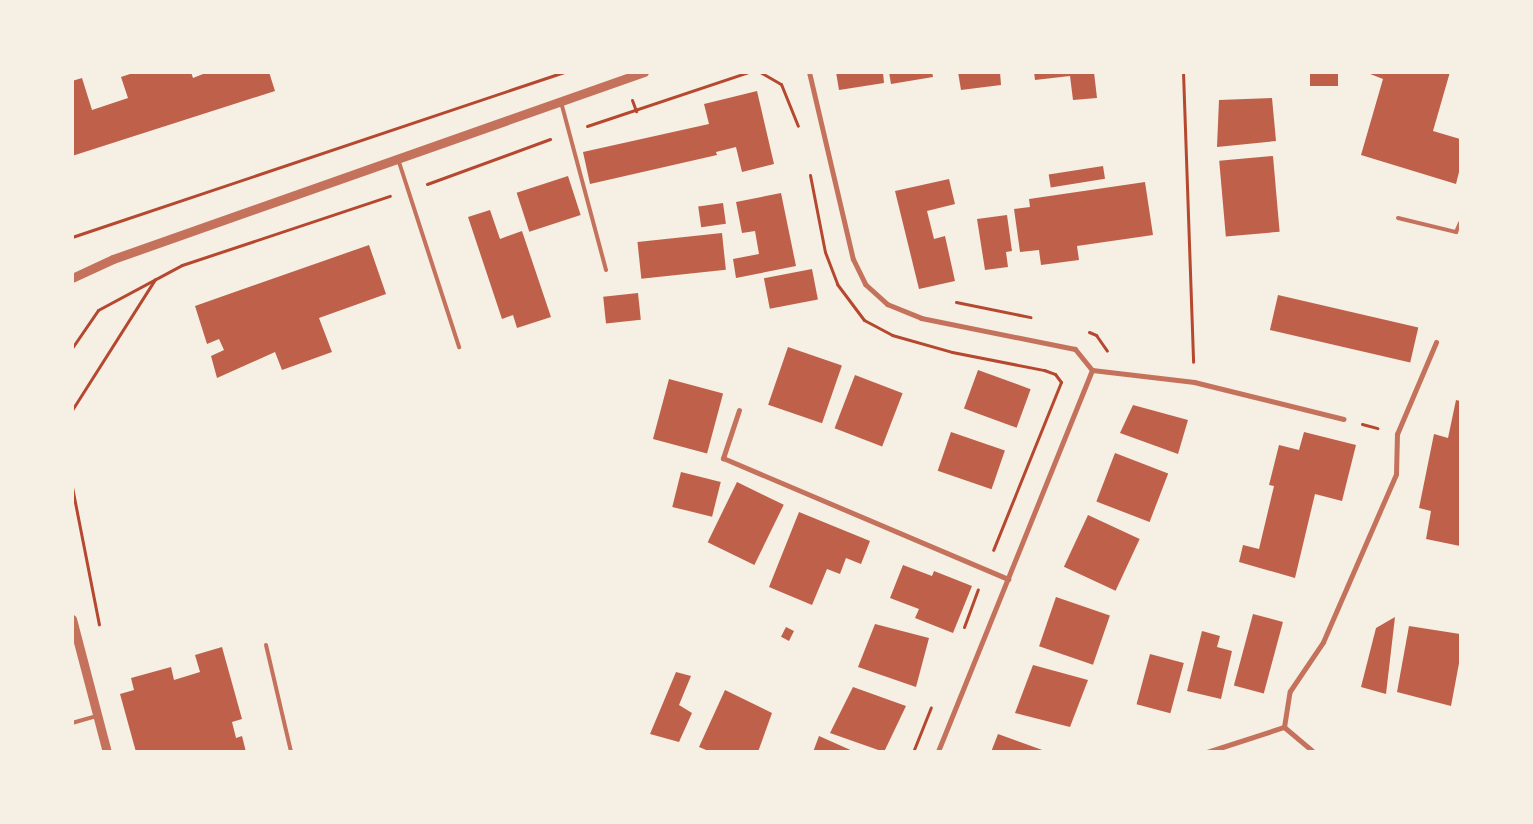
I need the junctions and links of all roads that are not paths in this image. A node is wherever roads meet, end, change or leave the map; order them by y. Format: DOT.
graph roads {
  1 [pos="644,72"];
  2 [pos="810,72"];
  3 [pos="561,102"];
  4 [pos="398,159"];
  5 [pos="1398,218"];
  6 [pos="1460,223"];
  7 [pos="606,270"];
  8 [pos="72,278"];
  9 [pos="1436,342"];
  10 [pos="459,347"];
  11 [pos="1092,370"];
  12 [pos="739,410"];
  13 [pos="1343,418"];
  14 [pos="1008,579"];
  15 [pos="72,619"];
  16 [pos="266,645"];
  17 [pos="97,716"];
  18 [pos="72,723"];
  19 [pos="1284,727"];
  20 [pos="107,752"];
  21 [pos="290,752"];
  22 [pos="938,752"];
  23 [pos="1208,752"];
  24 [pos="1314,752"];
  1 -- 3 [label="street"];
  2 -- 11 [label="street"];
  3 -- 4 [label="street"];
  3 -- 7 [label="lane"];
  4 -- 8 [label="street"];
  4 -- 10 [label="lane"];
  5 -- 6 [label="lane"];
  9 -- 19 [label="street"];
  11 -- 13 [label="street"];
  11 -- 14 [label="street"];
  12 -- 14 [label="street"];
  14 -- 22 [label="street"];
  15 -- 17 [label="street"];
  16 -- 21 [label="lane"];
  17 -- 18 [label="lane"];
  17 -- 20 [label="street"];
  19 -- 23 [label="street"];
  19 -- 24 [label="street"];
}
